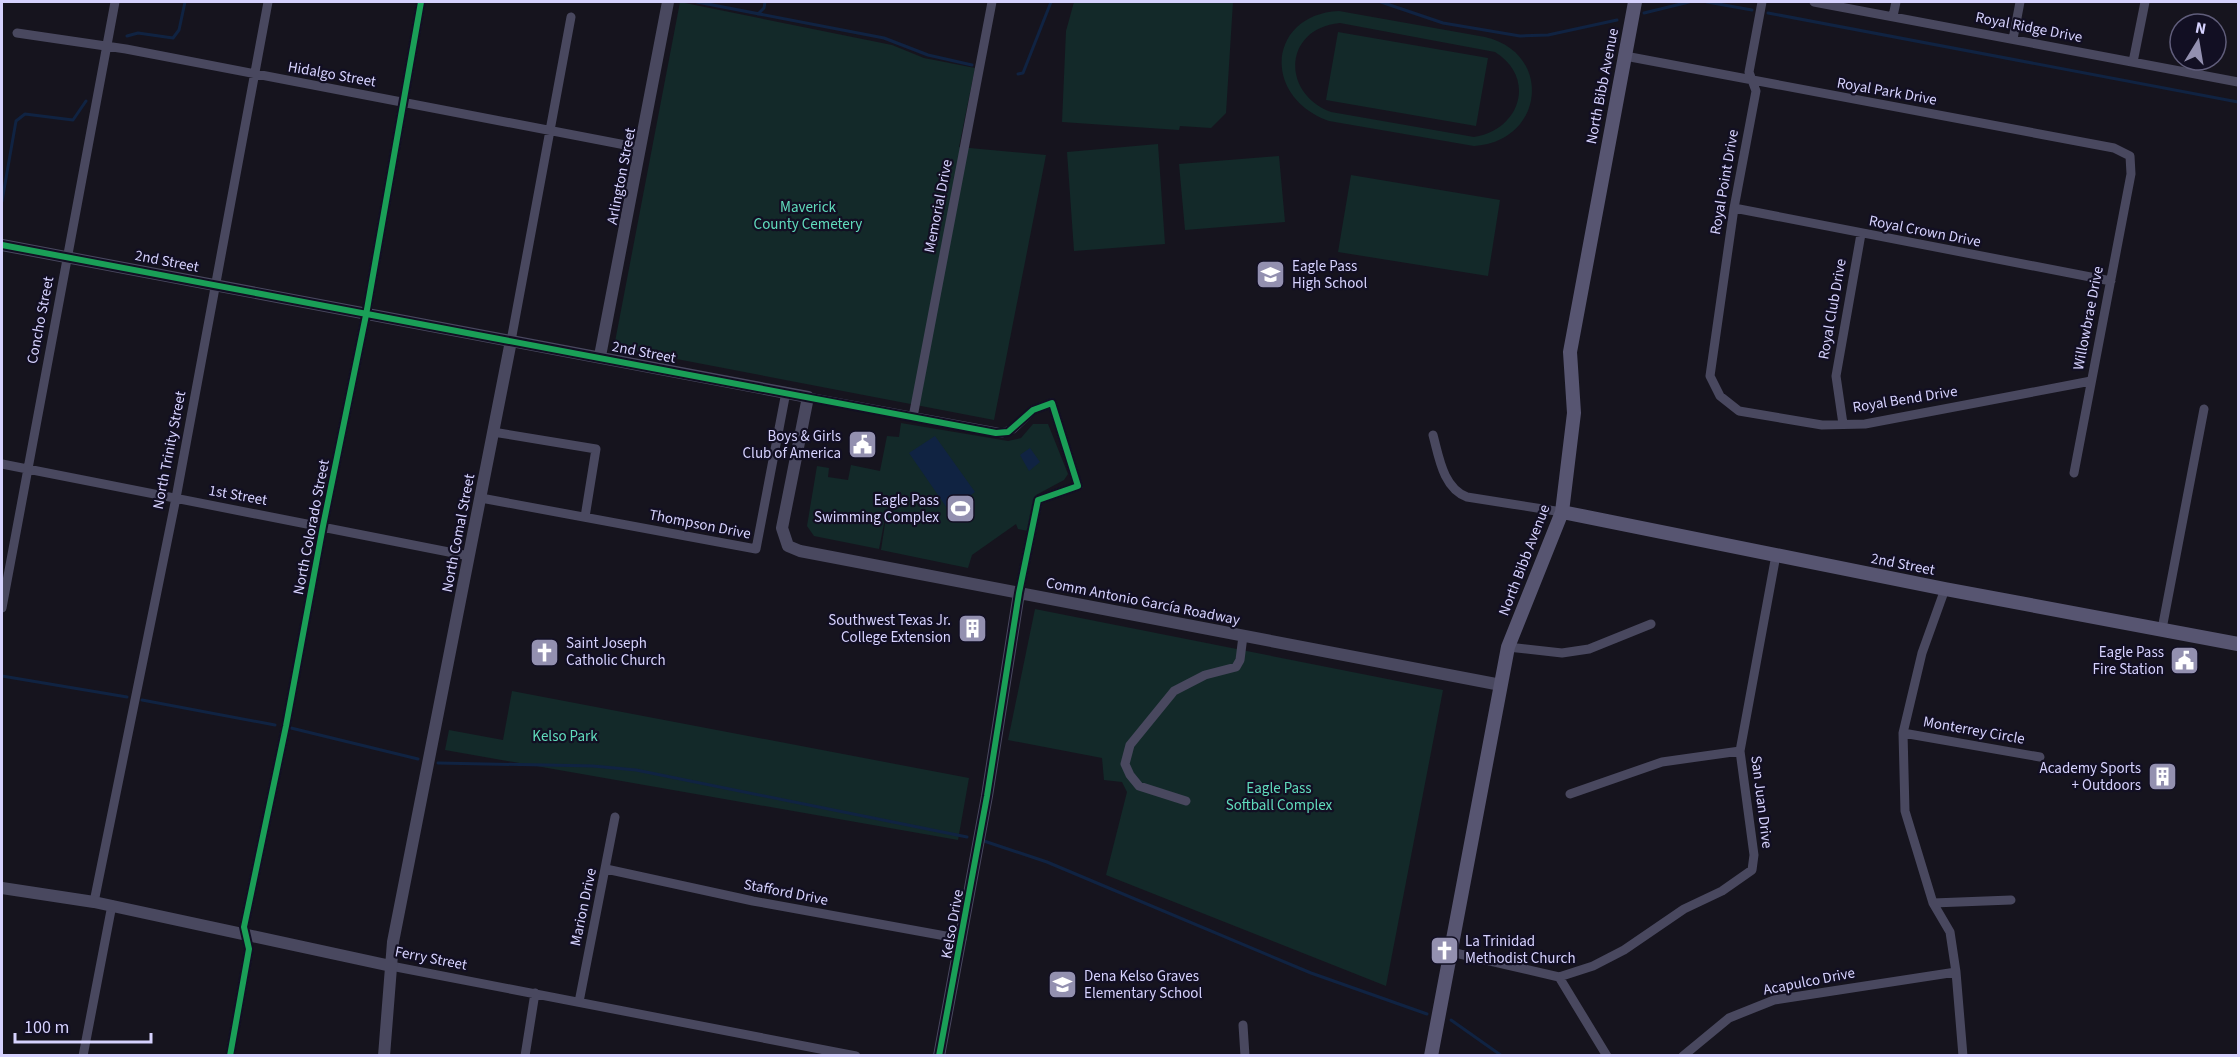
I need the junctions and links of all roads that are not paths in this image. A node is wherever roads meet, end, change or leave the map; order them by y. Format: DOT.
graph roads {
  1 [pos="115,2"];
  2 [pos="268,2"];
  3 [pos="421,2"];
  4 [pos="668,2"];
  5 [pos="992,2"];
  6 [pos="1635,2"];
  7 [pos="1762,2"];
  8 [pos="1814,2"];
  9 [pos="1896,2"];
  10 [pos="2020,2"];
  11 [pos="2145,2"];
  12 [pos="1893,16"];
  13 [pos="571,17"];
  14 [pos="17,33"];
  15 [pos="2013,39"];
  16 [pos="107,47"];
  17 [pos="1625,56"];
  18 [pos="2133,62"];
  19 [pos="254,75"];
  20 [pos="1753,81"];
  21 [pos="2238,82"];
  22 [pos="402,102"];
  23 [pos="550,130"];
  24 [pos="641,148"];
  25 [pos="2131,168"];
  26 [pos="1734,208"];
  27 [pos="1861,234"];
  28 [pos="2,245"];
  29 [pos="67,258"];
  30 [pos="2110,281"];
  31 [pos="215,286"];
  32 [pos="366,315"];
  33 [pos="511,341"];
  34 [pos="600,356"];
  35 [pos="1712,369"];
  36 [pos="2091,381"];
  37 [pos="786,392"];
  38 [pos="808,397"];
  39 [pos="2204,409"];
  40 [pos="913,417"];
  41 [pos="1843,424"];
  42 [pos="493,432"];
  43 [pos="1433,435"];
  44 [pos="2,464"];
  45 [pos="27,469"];
  46 [pos="2074,473"];
  47 [pos="176,498"];
  48 [pos="481,498"];
  49 [pos="1562,512"];
  50 [pos="585,517"];
  51 [pos="323,526"];
  52 [pos="1776,555"];
  53 [pos="469,556"];
  54 [pos="1945,589"];
  55 [pos="1019,593"];
  56 [pos="2,608"];
  57 [pos="1651,624"];
  58 [pos="2162,629"];
  59 [pos="1243,636"];
  60 [pos="2238,644"];
  61 [pos="1508,647"];
  62 [pos="1501,685"];
  63 [pos="1903,733"];
  64 [pos="1740,751"];
  65 [pos="2040,757"];
  66 [pos="1570,794"];
  67 [pos="1186,801"];
  68 [pos="615,817"];
  69 [pos="606,869"];
  70 [pos="2,888"];
  71 [pos="2012,900"];
  72 [pos="94,902"];
  73 [pos="1933,903"];
  74 [pos="112,905"];
  75 [pos="246,936"];
  76 [pos="962,939"];
  77 [pos="1451,952"];
  78 [pos="391,966"];
  79 [pos="1956,972"];
  80 [pos="1559,977"];
  81 [pos="535,993"];
  82 [pos="579,1002"];
  83 [pos="1243,1025"];
  84 [pos="802,1045"];
  85 [pos="83,1056"];
  86 [pos="230,1056"];
  87 [pos="384,1056"];
  88 [pos="525,1056"];
  89 [pos="800,1056"];
  90 [pos="856,1056"];
  91 [pos="939,1056"];
  92 [pos="1245,1056"];
  93 [pos="1431,1056"];
  94 [pos="1607,1056"];
  95 [pos="1683,1056"];
  96 [pos="1963,1056"];
  1 -- 16 [label="street, Concho Street"];
  2 -- 19 [label="street, North Trinity Street"];
  3 -- 22 [label="street, North Colorado Street"];
  4 -- 24 [label="street, Arlington Street"];
  5 -- 40 [label="street, Memorial Drive"];
  6 -- 17 [label="main road, North Bibb Avenue"];
  7 -- 20 [label="street, Royal Point Drive"];
  8 -- 12 [label="street, Royal Ridge Drive"];
  9 -- 12 [label="street"];
  10 -- 15 [label="street"];
  11 -- 18 [label="street"];
  12 -- 15 [label="street, Royal Ridge Drive"];
  13 -- 23 [label="street, North Comal Street"];
  14 -- 16 [label="street, Hidalgo Street"];
  15 -- 18 [label="street, Royal Ridge Drive"];
  16 -- 19 [label="street, Hidalgo Street"];
  16 -- 29 [label="street, Concho Street"];
  17 -- 20 [label="street, Royal Park Drive"];
  17 -- 49 [label="main road, North Bibb Avenue"];
  18 -- 21 [label="street, Royal Ridge Drive"];
  19 -- 22 [label="street, Hidalgo Street"];
  19 -- 31 [label="street, North Trinity Street"];
  20 -- 25 [label="street, Royal Park Drive"];
  20 -- 26 [label="street, Royal Point Drive"];
  22 -- 23 [label="street, Hidalgo Street"];
  22 -- 32 [label="street, North Colorado Street"];
  23 -- 24 [label="street, Hidalgo Street"];
  23 -- 33 [label="street, North Comal Street"];
  24 -- 34 [label="street, Arlington Street"];
  25 -- 30 [label="street, Willowbrae Drive"];
  26 -- 27 [label="street, Royal Crown Drive"];
  26 -- 35 [label="street, Royal Point Drive"];
  27 -- 30 [label="street, Royal Crown Drive"];
  27 -- 41 [label="street, Royal Club Drive"];
  28 -- 29 [label="street, 2nd Street"];
  29 -- 31 [label="street, 2nd Street"];
  29 -- 45 [label="street, Concho Street"];
  30 -- 36 [label="street, Willowbrae Drive"];
  31 -- 32 [label="street, 2nd Street"];
  31 -- 47 [label="street, North Trinity Street"];
  32 -- 33 [label="street, 2nd Street"];
  32 -- 51 [label="street, North Colorado Street"];
  33 -- 34 [label="street, 2nd Street"];
  33 -- 42 [label="street, North Comal Street"];
  34 -- 37 [label="street, 2nd Street"];
  35 -- 41 [label="street, Royal Bend Drive"];
  36 -- 41 [label="street, Royal Bend Drive"];
  36 -- 46 [label="street, Willowbrae Drive"];
  37 -- 38 [label="street, 2nd Street"];
  37 -- 50 [label="street, Thompson Drive"];
  38 -- 40 [label="street, 2nd Street"];
  38 -- 55 [label="street, Comm Antonio García Roadway"];
  39 -- 58 [label="street"];
  40 -- 55 [label="street, 2nd Street"];
  42 -- 48 [label="street, North Comal Street"];
  42 -- 50 [label="street"];
  43 -- 49 [label="street"];
  44 -- 45 [label="street, 1st Street"];
  45 -- 47 [label="street, 1st Street"];
  45 -- 56 [label="street, Concho Street"];
  47 -- 51 [label="street, 1st Street"];
  47 -- 72 [label="street, North Trinity Street"];
  48 -- 50 [label="street, Thompson Drive"];
  48 -- 53 [label="street, North Comal Street"];
  49 -- 52 [label="main road, 2nd Street"];
  49 -- 61 [label="main road, North Bibb Avenue"];
  51 -- 53 [label="street, 1st Street"];
  51 -- 75 [label="street, North Colorado Street"];
  52 -- 54 [label="main road, 2nd Street"];
  52 -- 64 [label="street, San Juan Drive"];
  53 -- 78 [label="street, North Comal Street"];
  54 -- 58 [label="main road, 2nd Street"];
  54 -- 63 [label="street"];
  55 -- 59 [label="street, Comm Antonio García Roadway"];
  55 -- 76 [label="street, Kelso Drive"];
  57 -- 61 [label="street"];
  58 -- 60 [label="main road, 2nd Street"];
  59 -- 62 [label="street, Comm Antonio García Roadway"];
  59 -- 67 [label="street"];
  61 -- 62 [label="main road, North Bibb Avenue"];
  62 -- 77 [label="main road, North Bibb Avenue"];
  63 -- 65 [label="street, Monterrey Circle"];
  63 -- 73 [label="street"];
  64 -- 66 [label="street"];
  64 -- 80 [label="street, San Juan Drive"];
  68 -- 69 [label="street, Marion Drive"];
  69 -- 76 [label="street, Stafford Drive"];
  69 -- 82 [label="street, Marion Drive"];
  70 -- 72 [label="street, Ferry Street"];
  71 -- 73 [label="street"];
  72 -- 74 [label="street, Ferry Street"];
  73 -- 79 [label="street"];
  74 -- 75 [label="street, Ferry Street"];
  74 -- 85 [label="street"];
  75 -- 78 [label="street, Ferry Street"];
  75 -- 86 [label="street, North Colorado Street"];
  76 -- 91 [label="street, Kelso Drive"];
  77 -- 80 [label="street"];
  77 -- 93 [label="main road, North Bibb Avenue"];
  78 -- 81 [label="street, Ferry Street"];
  78 -- 87 [label="street, North Comal Street"];
  79 -- 95 [label="street, Acapulco Drive"];
  79 -- 96 [label="street"];
  80 -- 94 [label="street"];
  81 -- 82 [label="street, Ferry Street"];
  81 -- 88 [label="street"];
  82 -- 84 [label="street, Ferry Street"];
  83 -- 92 [label="street"];
  84 -- 89 [label="street"];
  84 -- 90 [label="street, Ferry Street"];
}
